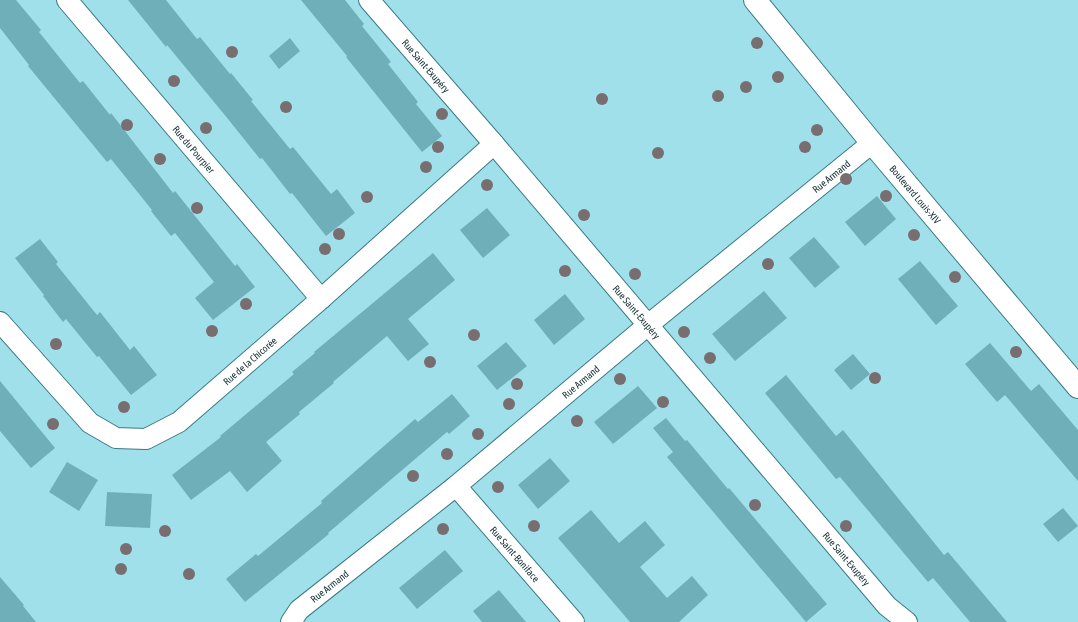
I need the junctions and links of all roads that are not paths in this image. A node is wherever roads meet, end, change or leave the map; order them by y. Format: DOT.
graph roads {
  1 [pos="67,0"];
  2 [pos="369,0"];
  3 [pos="755,0"];
  4 [pos="872,143"];
  5 [pos="494,144"];
  6 [pos="321,299"];
  7 [pos="0,322"];
  8 [pos="648,325"];
  9 [pos="1078,387"];
  10 [pos="456,486"];
  11 [pos="291,622"];
  12 [pos="574,622"];
  13 [pos="907,622"];
  1 -- 6 [label="street, Rue du Pourpier"];
  2 -- 5 [label="street, Rue Saint-Exupéry"];
  3 -- 4 [label="main road, Boulevard Louis-XIV"];
  4 -- 8 [label="street, Rue Armand"];
  4 -- 9 [label="main road, Boulevard Louis-XIV"];
  5 -- 6 [label="street, Rue de la Chicorée"];
  5 -- 8 [label="street, Rue Saint-Exupéry"];
  6 -- 7 [label="street, Rue de la Chicorée"];
  8 -- 10 [label="street, Rue Armand"];
  8 -- 13 [label="street, Rue Saint-Exupéry"];
  10 -- 11 [label="street, Rue Armand"];
  10 -- 12 [label="street, Rue Saint-Boniface"];
}
